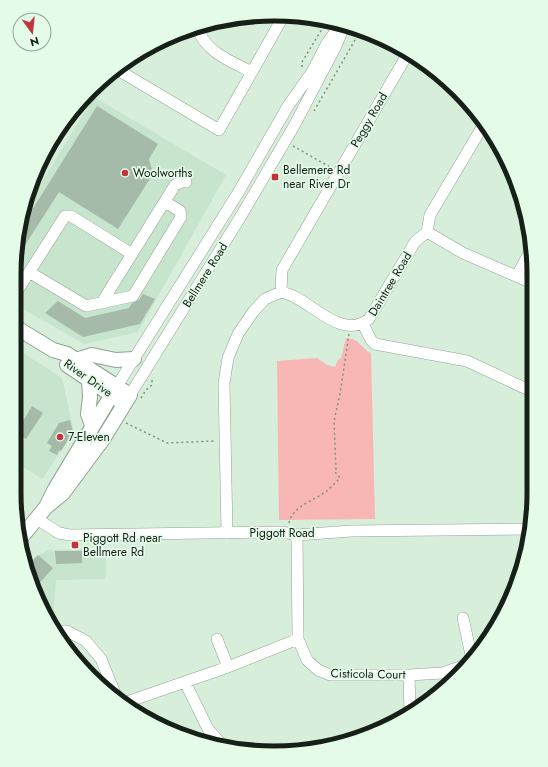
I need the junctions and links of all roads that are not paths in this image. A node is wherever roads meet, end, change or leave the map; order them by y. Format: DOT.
graph roads {
  1 [pos="281,21"];
  2 [pos="337,29"];
  3 [pos="342,31"];
  4 [pos="199,33"];
  5 [pos="405,58"];
  6 [pos="121,72"];
  7 [pos="252,72"];
  8 [pos="481,129"];
  9 [pos="186,182"];
  10 [pos="165,202"];
  11 [pos="427,232"];
  12 [pos="132,254"];
  13 [pos="526,258"];
  14 [pos="29,272"];
  15 [pos="517,276"];
  16 [pos="527,281"];
  17 [pos="21,285"];
  18 [pos="281,292"];
  19 [pos="104,303"];
  20 [pos="363,324"];
  21 [pos="21,330"];
  22 [pos="53,350"];
  23 [pos="134,359"];
  24 [pos="76,360"];
  25 [pos="89,380"];
  26 [pos="527,389"];
  27 [pos="114,391"];
  28 [pos="128,399"];
  29 [pos="92,425"];
  30 [pos="46,507"];
  31 [pos="37,519"];
  32 [pos="525,528"];
  33 [pos="24,534"];
  34 [pos="227,534"];
  35 [pos="293,534"];
  36 [pos="463,618"];
  37 [pos="62,631"];
  38 [pos="217,639"];
  39 [pos="298,639"];
  40 [pos="470,652"];
  41 [pos="228,667"];
  42 [pos="456,668"];
  43 [pos="409,675"];
  44 [pos="185,682"];
  45 [pos="113,688"];
  46 [pos="130,701"];
  47 [pos="410,706"];
  48 [pos="217,739"];
  1 -- 7 [label="street"];
  2 -- 23 [label="street, Bellmere Road"];
  3 -- 28 [label="street, Bellmere Road"];
  4 -- 7 [label="street"];
  5 -- 18 [label="street, Peggy Road"];
  6 -- 7 [label="street"];
  8 -- 11 [label="street"];
  9 -- 10 [label="street"];
  10 -- 12 [label="street"];
  10 -- 19 [label="street"];
  11 -- 15 [label="street"];
  11 -- 20 [label="street, Daintree Road"];
  12 -- 14 [label="street"];
  12 -- 19 [label="street"];
  13 -- 15 [label="street"];
  14 -- 17 [label="street"];
  14 -- 19 [label="street"];
  15 -- 16 [label="street"];
  18 -- 20 [label="street, Daintree Road"];
  18 -- 34 [label="street"];
  20 -- 26 [label="street"];
  21 -- 22 [label="main road, River Drive"];
  22 -- 24 [label="main road, River Drive"];
  22 -- 25 [label="main road, River Drive"];
  23 -- 24 [label="main road"];
  23 -- 27 [label="street, Bellmere Road"];
  24 -- 27 [label="main road, River Drive"];
  25 -- 27 [label="main road, River Drive"];
  25 -- 29 [label="main road"];
  27 -- 28 [label="main road, River Drive"];
  27 -- 29 [label="main road, Bellmere Road"];
  28 -- 30 [label="main road, Bellmere Road"];
  29 -- 30 [label="main road, Bellmere Road"];
  30 -- 31 [label="main road, Bellmere Road"];
  31 -- 33 [label="main road, Bellmere Road"];
  31 -- 34 [label="street, Piggott Road"];
  32 -- 35 [label="street, Piggott Road"];
  34 -- 35 [label="street, Piggott Road"];
  35 -- 39 [label="street, Cisticola Court"];
  36 -- 40 [label="street"];
  37 -- 45 [label="street"];
  38 -- 41 [label="street"];
  39 -- 41 [label="street"];
  39 -- 43 [label="street, Cisticola Court"];
  41 -- 44 [label="street"];
  42 -- 43 [label="street, Cisticola Court"];
  43 -- 47 [label="street"];
  44 -- 46 [label="street"];
  44 -- 48 [label="street"];
}
